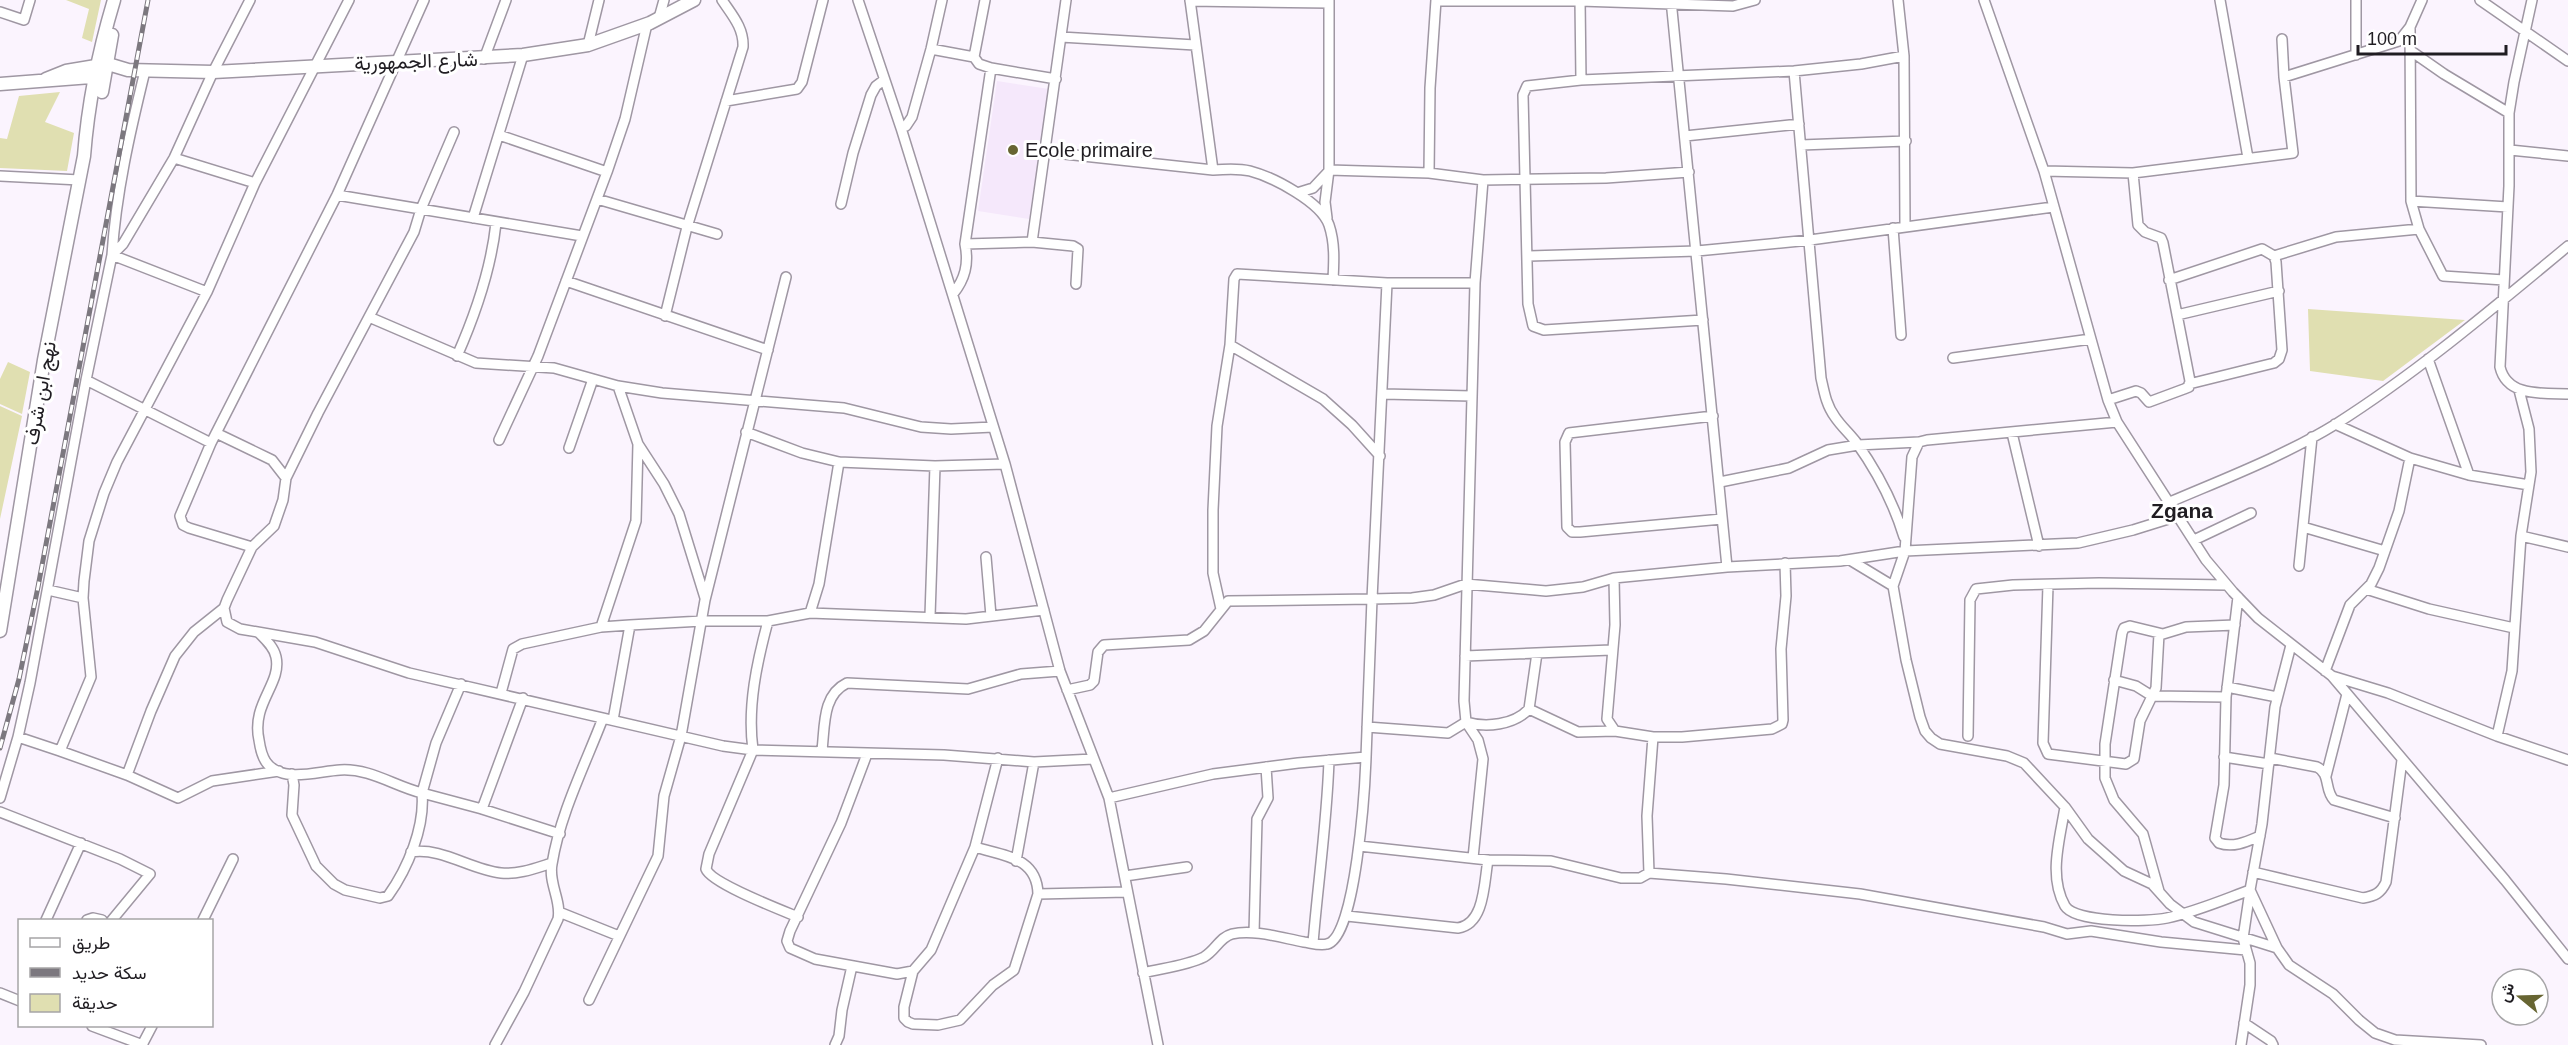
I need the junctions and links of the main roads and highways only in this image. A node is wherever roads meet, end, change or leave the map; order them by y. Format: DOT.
graph roads {
  1 [pos="116,0"];
  2 [pos="694,0"];
  3 [pos="102,71"];
  4 [pos="0,84"];
  5 [pos="0,631"];
  1 -- 3 [label="main road, نهج ابن شرف"];
  2 -- 3 [label="main road, شارع الجمهورية"];
  3 -- 4 [label="main road, شارع الجمهورية"];
  3 -- 5 [label="main road, نهج ابن شرف"];
}
